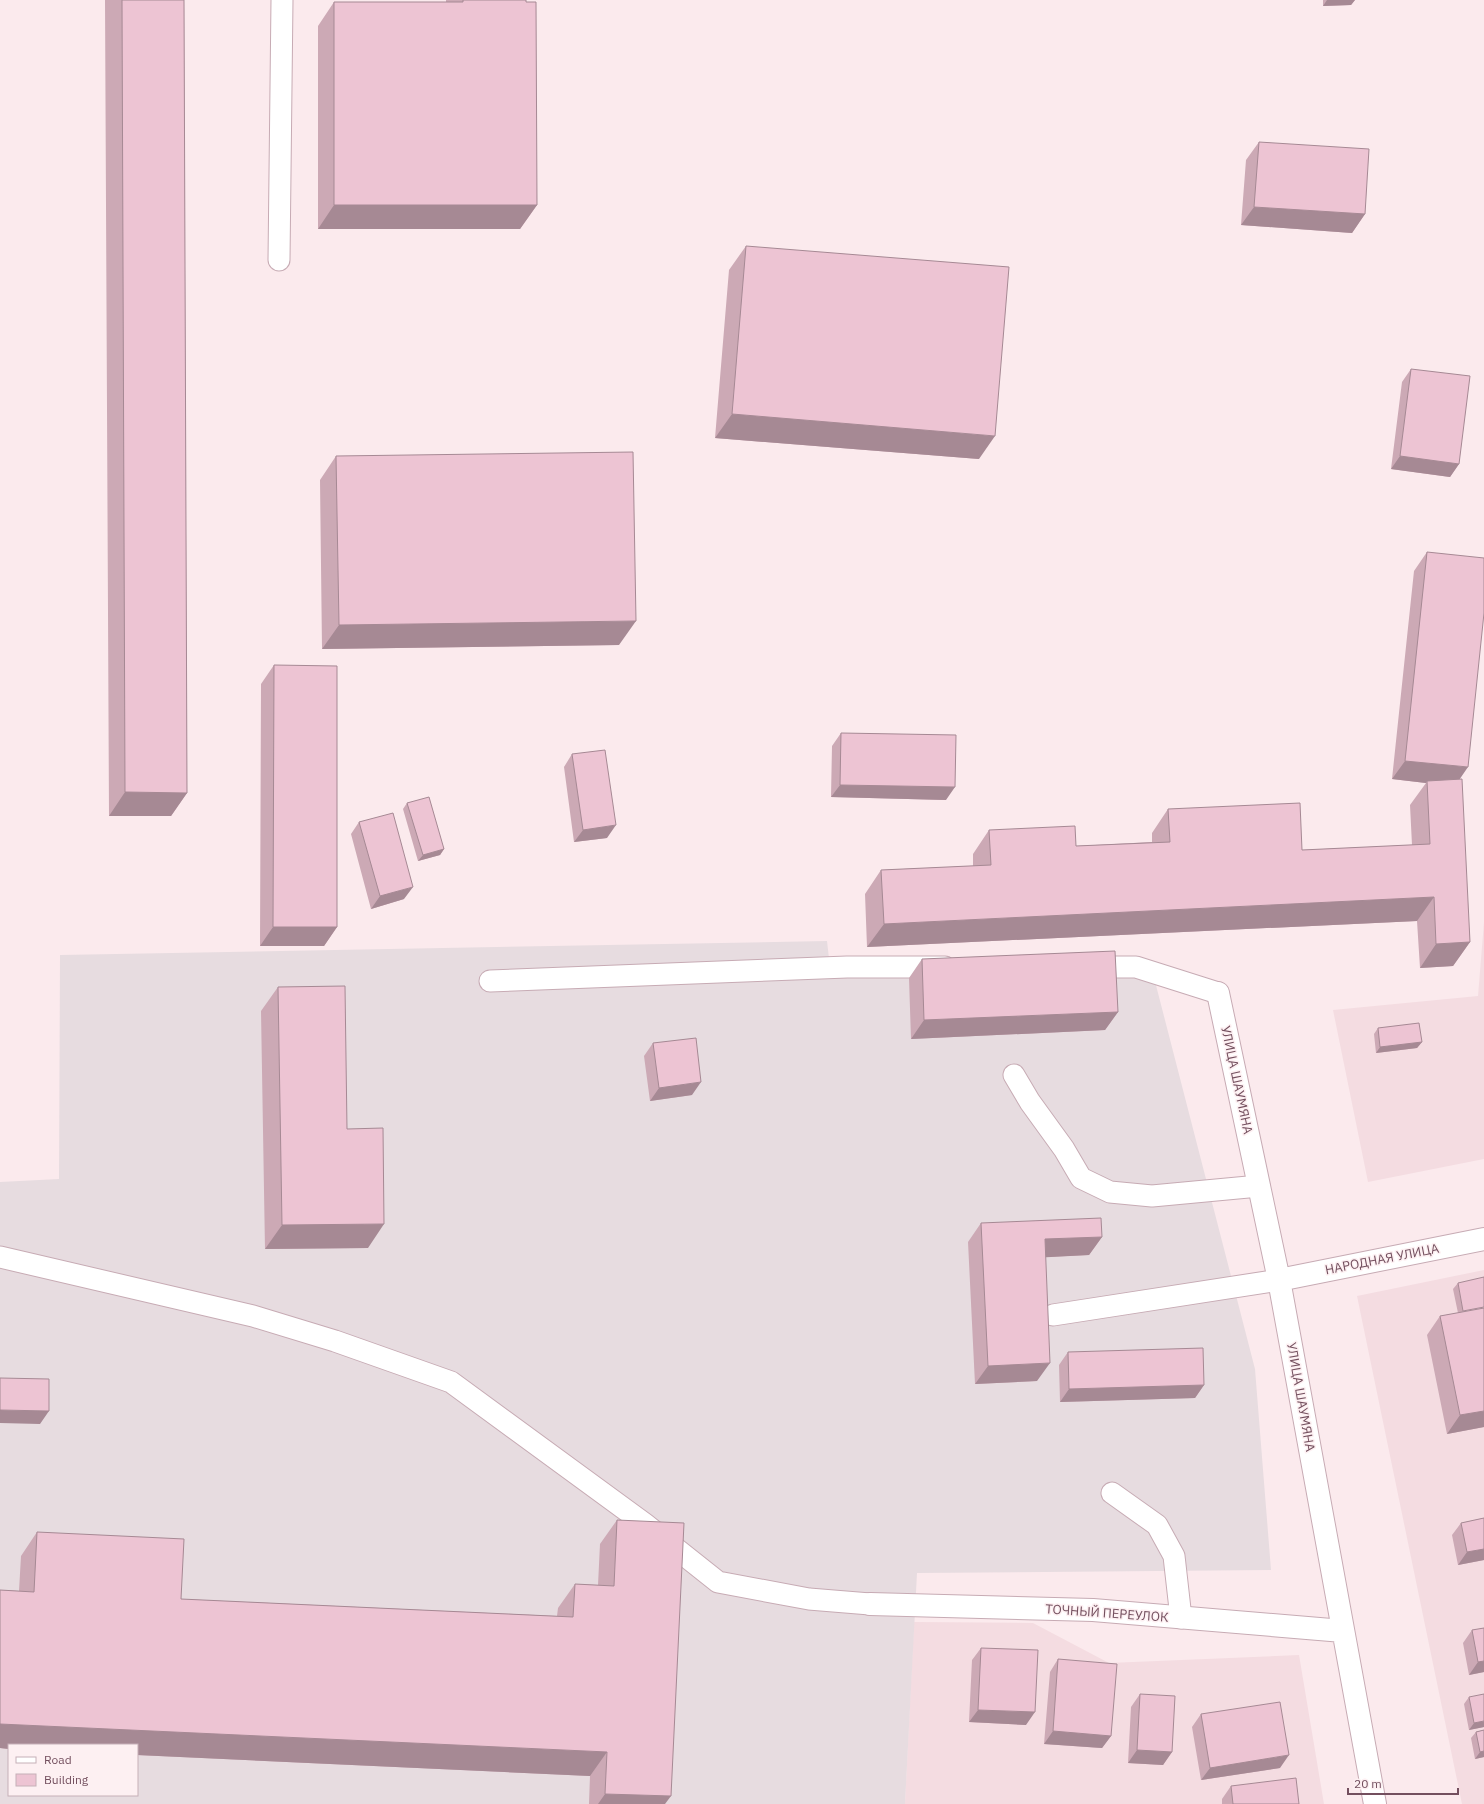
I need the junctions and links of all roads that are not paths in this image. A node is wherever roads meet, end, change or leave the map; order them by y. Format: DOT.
graph roads {
  1 [pos="282,0"];
  2 [pos="279,260"];
  3 [pos="964,967"];
  4 [pos="1066,967"];
  5 [pos="490,981"];
  6 [pos="1218,993"];
  7 [pos="1014,1075"];
  8 [pos="1259,1186"];
  9 [pos="1484,1239"];
  10 [pos="0,1256"];
  11 [pos="1280,1280"];
  12 [pos="1053,1315"];
  13 [pos="1112,1493"];
  14 [pos="870,1604"];
  15 [pos="1181,1618"];
  16 [pos="1343,1631"];
  17 [pos="1375,1804"];
  1 -- 2 [label="lane"];
  3 -- 5 [label="lane"];
  4 -- 6 [label="lane"];
  6 -- 8 [label="street, УЛИЦА ШАУМЯНА"];
  7 -- 8 [label="lane"];
  8 -- 11 [label="street, УЛИЦА ШАУМЯНА"];
  9 -- 11 [label="street, НАРОДНАЯ УЛИЦА"];
  10 -- 14 [label="lane"];
  11 -- 12 [label="lane"];
  11 -- 16 [label="street, УЛИЦА ШАУМЯНА"];
  13 -- 15 [label="lane"];
  14 -- 15 [label="street, ТОЧНЫЙ ПЕРЕУЛОК"];
  15 -- 16 [label="street, ТОЧНЫЙ ПЕРЕУЛОК"];
  16 -- 17 [label="street, УЛИЦА ШАУМЯНА"];
}
